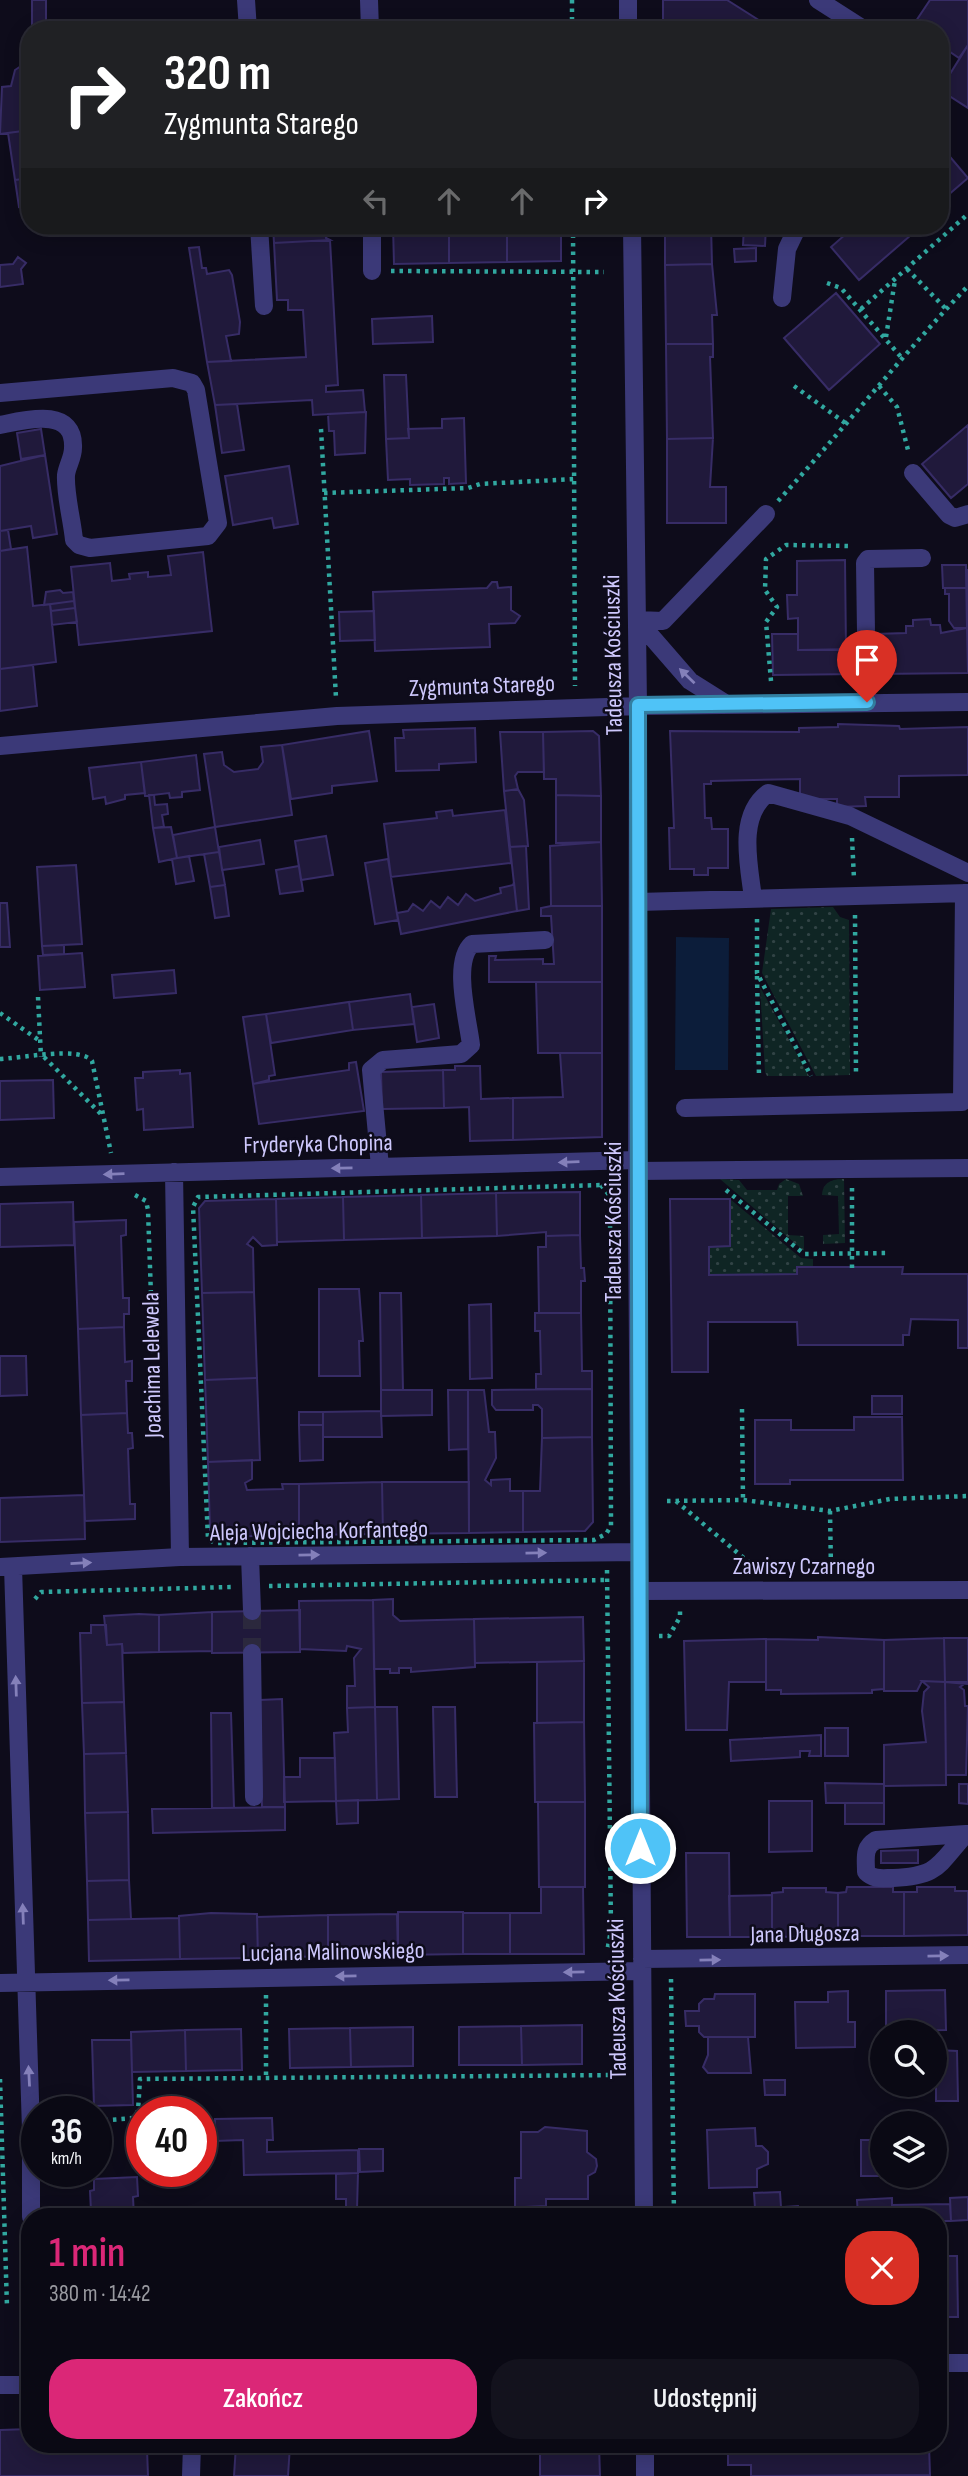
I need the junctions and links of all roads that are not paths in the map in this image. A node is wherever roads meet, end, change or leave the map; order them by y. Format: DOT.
graph roads {
  1 [pos="246,0"];
  2 [pos="369,0"];
  3 [pos="628,0"];
  4 [pos="830,3"];
  5 [pos="247,21"];
  6 [pos="370,21"];
  7 [pos="628,21"];
  8 [pos="853,21"];
  9 [pos="260,235"];
  10 [pos="372,235"];
  11 [pos="632,235"];
  12 [pos="794,235"];
  13 [pos="372,271"];
  14 [pos="782,298"];
  15 [pos="264,306"];
  16 [pos="0,393"];
  17 [pos="0,425"];
  18 [pos="913,473"];
  19 [pos="766,514"];
  20 [pos="968,514"];
  21 [pos="922,558"];
  22 [pos="637,620"];
  23 [pos="867,702"];
  24 [pos="968,702"];
  25 [pos="726,704"];
  26 [pos="638,705"];
  27 [pos="0,746"];
  28 [pos="968,873"];
  29 [pos="966,893"];
  30 [pos="755,897"];
  31 [pos="638,902"];
  32 [pos="545,940"];
  33 [pos="685,1108"];
  34 [pos="637,1166"];
  35 [pos="380,1167"];
  36 [pos="968,1168"];
  37 [pos="174,1172"];
  38 [pos="0,1177"];
  39 [pos="639,1552"];
  40 [pos="250,1556"];
  41 [pos="180,1557"];
  42 [pos="7,1567"];
  43 [pos="968,1590"];
  44 [pos="640,1591"];
  45 [pos="251,1611"];
  46 [pos="252,1653"];
  47 [pos="254,1797"];
  48 [pos="967,1834"];
  49 [pos="968,1955"];
  50 [pos="642,1965"];
  51 [pos="25,1982"];
  52 [pos="0,1983"];
  53 [pos="31,2208"];
  54 [pos="644,2208"];
  55 [pos="947,2363"];
  56 [pos="968,2363"];
  57 [pos="0,2385"];
  58 [pos="21,2385"];
  59 [pos="192,2453"];
  60 [pos="645,2453"];
  61 [pos="191,2476"];
  62 [pos="645,2476"];
  1 -- 5 [label="street"];
  2 -- 6 [label="street"];
  3 -- 7 [label="street"];
  4 -- 8 [label="street"];
  9 -- 15 [label="street"];
  10 -- 13 [label="street"];
  11 -- 22 [label="street, Tadeusza Kościuszki"];
  12 -- 14 [label="street"];
  16 -- 17 [label="street"];
  18 -- 20 [label="street"];
  19 -- 22 [label="street"];
  21 -- 23 [label="street"];
  25 -- 22 [label="street, one-way"];
  22 -- 26 [label="street, Tadeusza Kościuszki"];
  23 -- 24 [label="street, Zygmunta Starego"];
  23 -- 25 [label="street, Zygmunta Starego"];
  25 -- 26 [label="street, Zygmunta Starego"];
  26 -- 27 [label="street, Zygmunta Starego"];
  26 -- 31 [label="street, Tadeusza Kościuszki"];
  28 -- 30 [label="street"];
  29 -- 30 [label="street"];
  29 -- 33 [label="street"];
  30 -- 31 [label="street"];
  31 -- 34 [label="street, Tadeusza Kościuszki"];
  32 -- 35 [label="street"];
  34 -- 35 [label="street, Fryderyka Chopina, one-way"];
  34 -- 36 [label="street, Fryderyka Chopina"];
  34 -- 39 [label="street, Tadeusza Kościuszki"];
  35 -- 37 [label="street, Fryderyka Chopina, one-way"];
  37 -- 38 [label="street, Fryderyka Chopina, one-way"];
  37 -- 41 [label="street, Joachima Lelewela"];
  40 -- 39 [label="street, Aleja Wojciecha Korfantego, one-way"];
  39 -- 44 [label="street, Tadeusza Kościuszki"];
  40 -- 41 [label="street, Aleja Wojciecha Korfantego"];
  40 -- 45 [label="street"];
  42 -- 41 [label="street, Aleja Wojciecha Korfantego, one-way"];
  51 -- 42 [label="street, one-way"];
  43 -- 44 [label="street, Zawiszy Czarnego"];
  44 -- 50 [label="street, Tadeusza Kościuszki"];
  46 -- 47 [label="street"];
  48 -- 48 [label="street"];
  50 -- 49 [label="street, Jana Długosza, one-way"];
  50 -- 51 [label="street, Lucjana Malinowskiego, one-way"];
  50 -- 54 [label="street, Tadeusza Kościuszki"];
  51 -- 52 [label="street, Lucjana Malinowskiego"];
  53 -- 51 [label="street, one-way"];
  55 -- 56 [label="street"];
  57 -- 58 [label="street"];
  59 -- 61 [label="street"];
  60 -- 62 [label="street"];
}
